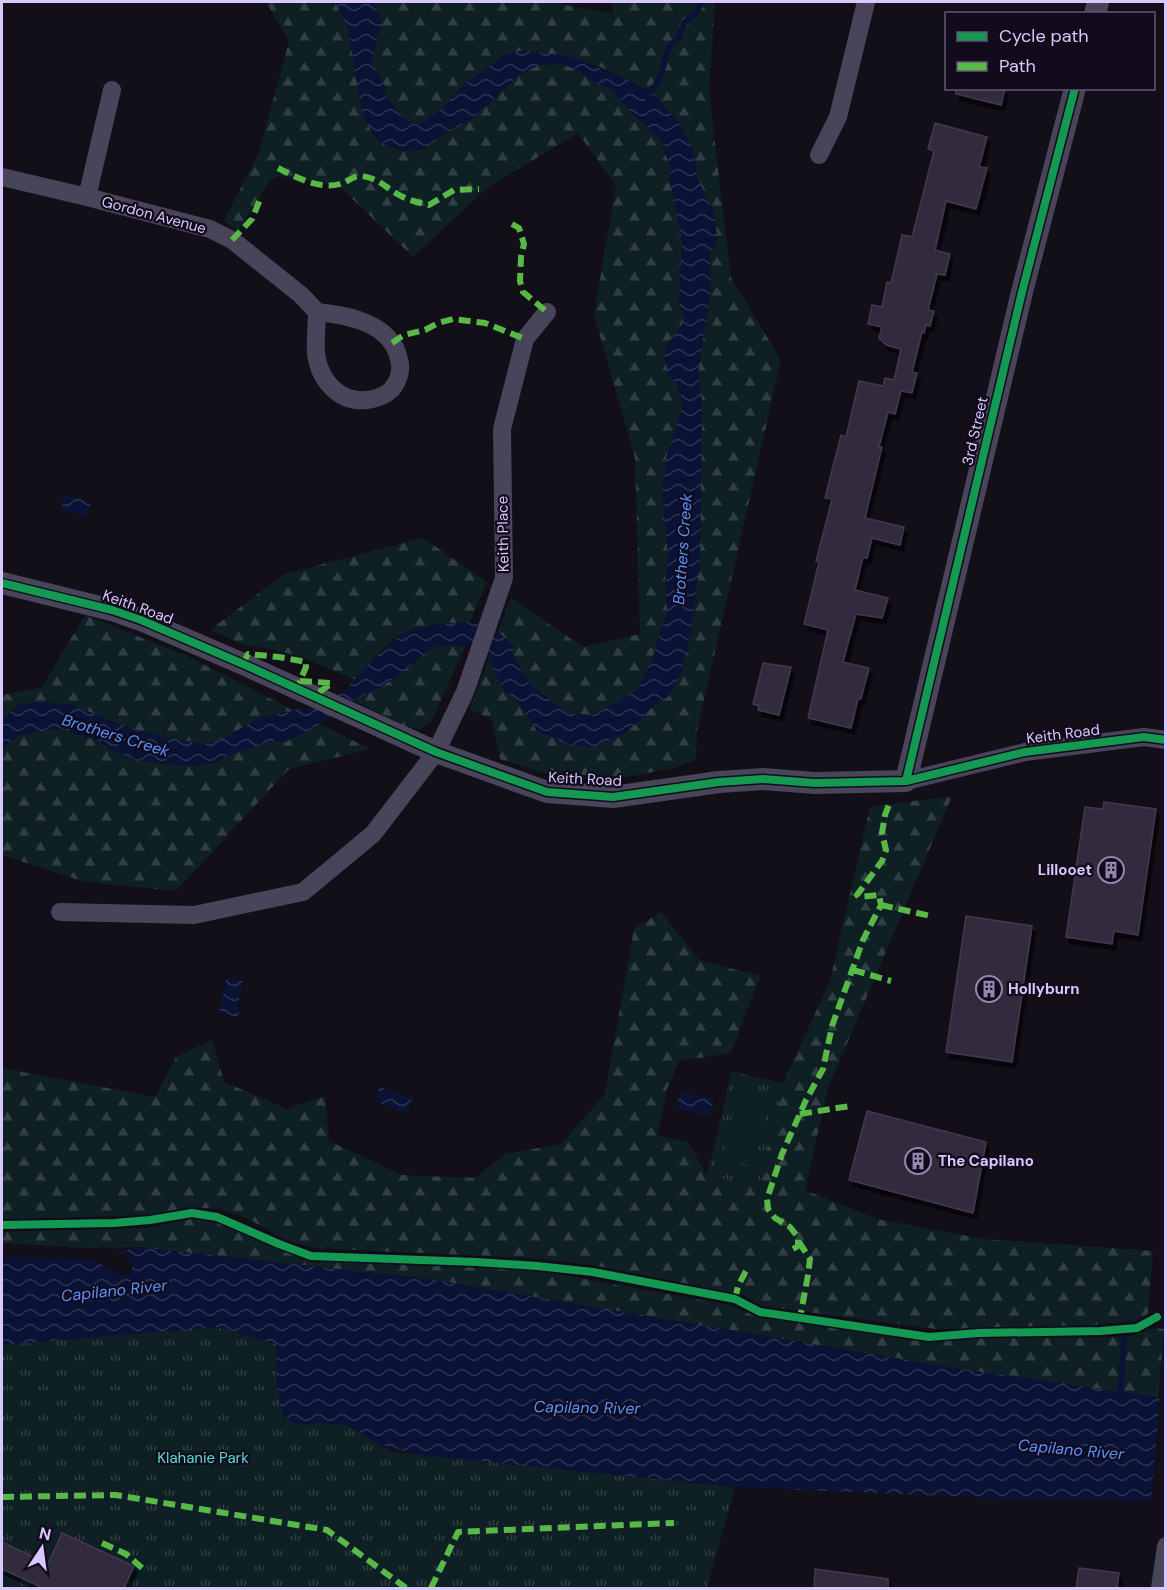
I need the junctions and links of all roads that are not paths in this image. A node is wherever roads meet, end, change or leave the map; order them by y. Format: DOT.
graph roads {
  1 [pos="866,2"];
  2 [pos="112,90"];
  3 [pos="1075,90"];
  4 [pos="819,155"];
  5 [pos="2,177"];
  6 [pos="87,197"];
  7 [pos="317,312"];
  8 [pos="547,312"];
  9 [pos="2,583"];
  10 [pos="1166,740"];
  11 [pos="435,752"];
  12 [pos="906,780"];
  13 [pos="60,912"];
  14 [pos="1166,1546"];
  15 [pos="1160,1588"];
  1 -- 4 [label="street"];
  2 -- 6 [label="street"];
  3 -- 12 [label="street, 3rd Street"];
  5 -- 6 [label="street, Gordon Avenue"];
  6 -- 7 [label="street, Gordon Avenue"];
  7 -- 7 [label="street"];
  8 -- 11 [label="street, Keith Place"];
  9 -- 11 [label="street, Keith Road"];
  10 -- 12 [label="street, Keith Road"];
  11 -- 12 [label="street, Keith Road"];
  11 -- 13 [label="street, Keith Place"];
  14 -- 15 [label="street"];
}
